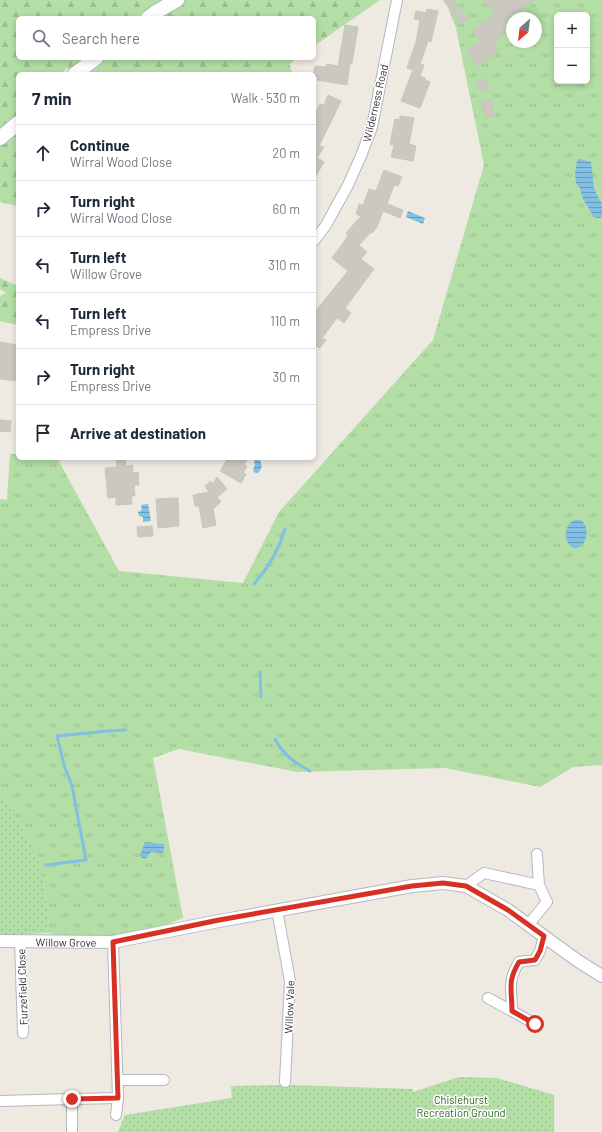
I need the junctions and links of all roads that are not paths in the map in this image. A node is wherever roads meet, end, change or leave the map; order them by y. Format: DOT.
graph roads {
  1 [pos="177,0"];
  2 [pos="397,0"];
  3 [pos="151,16"];
  4 [pos="93,60"];
  5 [pos="78,72"];
  6 [pos="16,125"];
  7 [pos="0,138"];
  8 [pos="316,238"];
  9 [pos="537,854"];
  10 [pos="466,886"];
  11 [pos="539,886"];
  12 [pos="277,910"];
  13 [pos="528,925"];
  14 [pos="544,936"];
  15 [pos="20,940"];
  16 [pos="0,941"];
  17 [pos="113,942"];
  18 [pos="602,976"];
  19 [pos="488,998"];
  20 [pos="512,1011"];
  21 [pos="535,1024"];
  22 [pos="23,1033"];
  23 [pos="118,1080"];
  24 [pos="164,1080"];
  25 [pos="285,1082"];
  26 [pos="118,1098"];
  27 [pos="72,1099"];
  28 [pos="0,1101"];
  29 [pos="116,1115"];
  30 [pos="72,1132"];
  1 -- 3 [label="main road"];
  2 -- 8 [label="street, Wilderness Road"];
  4 -- 5 [label="main road"];
  6 -- 7 [label="main road"];
  9 -- 11 [label="street"];
  10 -- 11 [label="street"];
  10 -- 12 [label="street, Willow Grove"];
  10 -- 13 [label="street, Willow Grove"];
  11 -- 13 [label="street"];
  12 -- 17 [label="street, Willow Grove"];
  12 -- 25 [label="street, Willow Vale"];
  13 -- 14 [label="street, Willow Grove"];
  14 -- 18 [label="street, Willow Grove"];
  14 -- 20 [label="street"];
  15 -- 16 [label="street, Willow Grove"];
  15 -- 17 [label="street, Willow Grove"];
  15 -- 22 [label="street, Furzefield Close"];
  17 -- 23 [label="street"];
  19 -- 20 [label="street"];
  20 -- 21 [label="street"];
  23 -- 24 [label="street"];
  23 -- 26 [label="street"];
  26 -- 27 [label="street"];
  26 -- 29 [label="street"];
  27 -- 28 [label="street"];
  27 -- 30 [label="street"];
}
